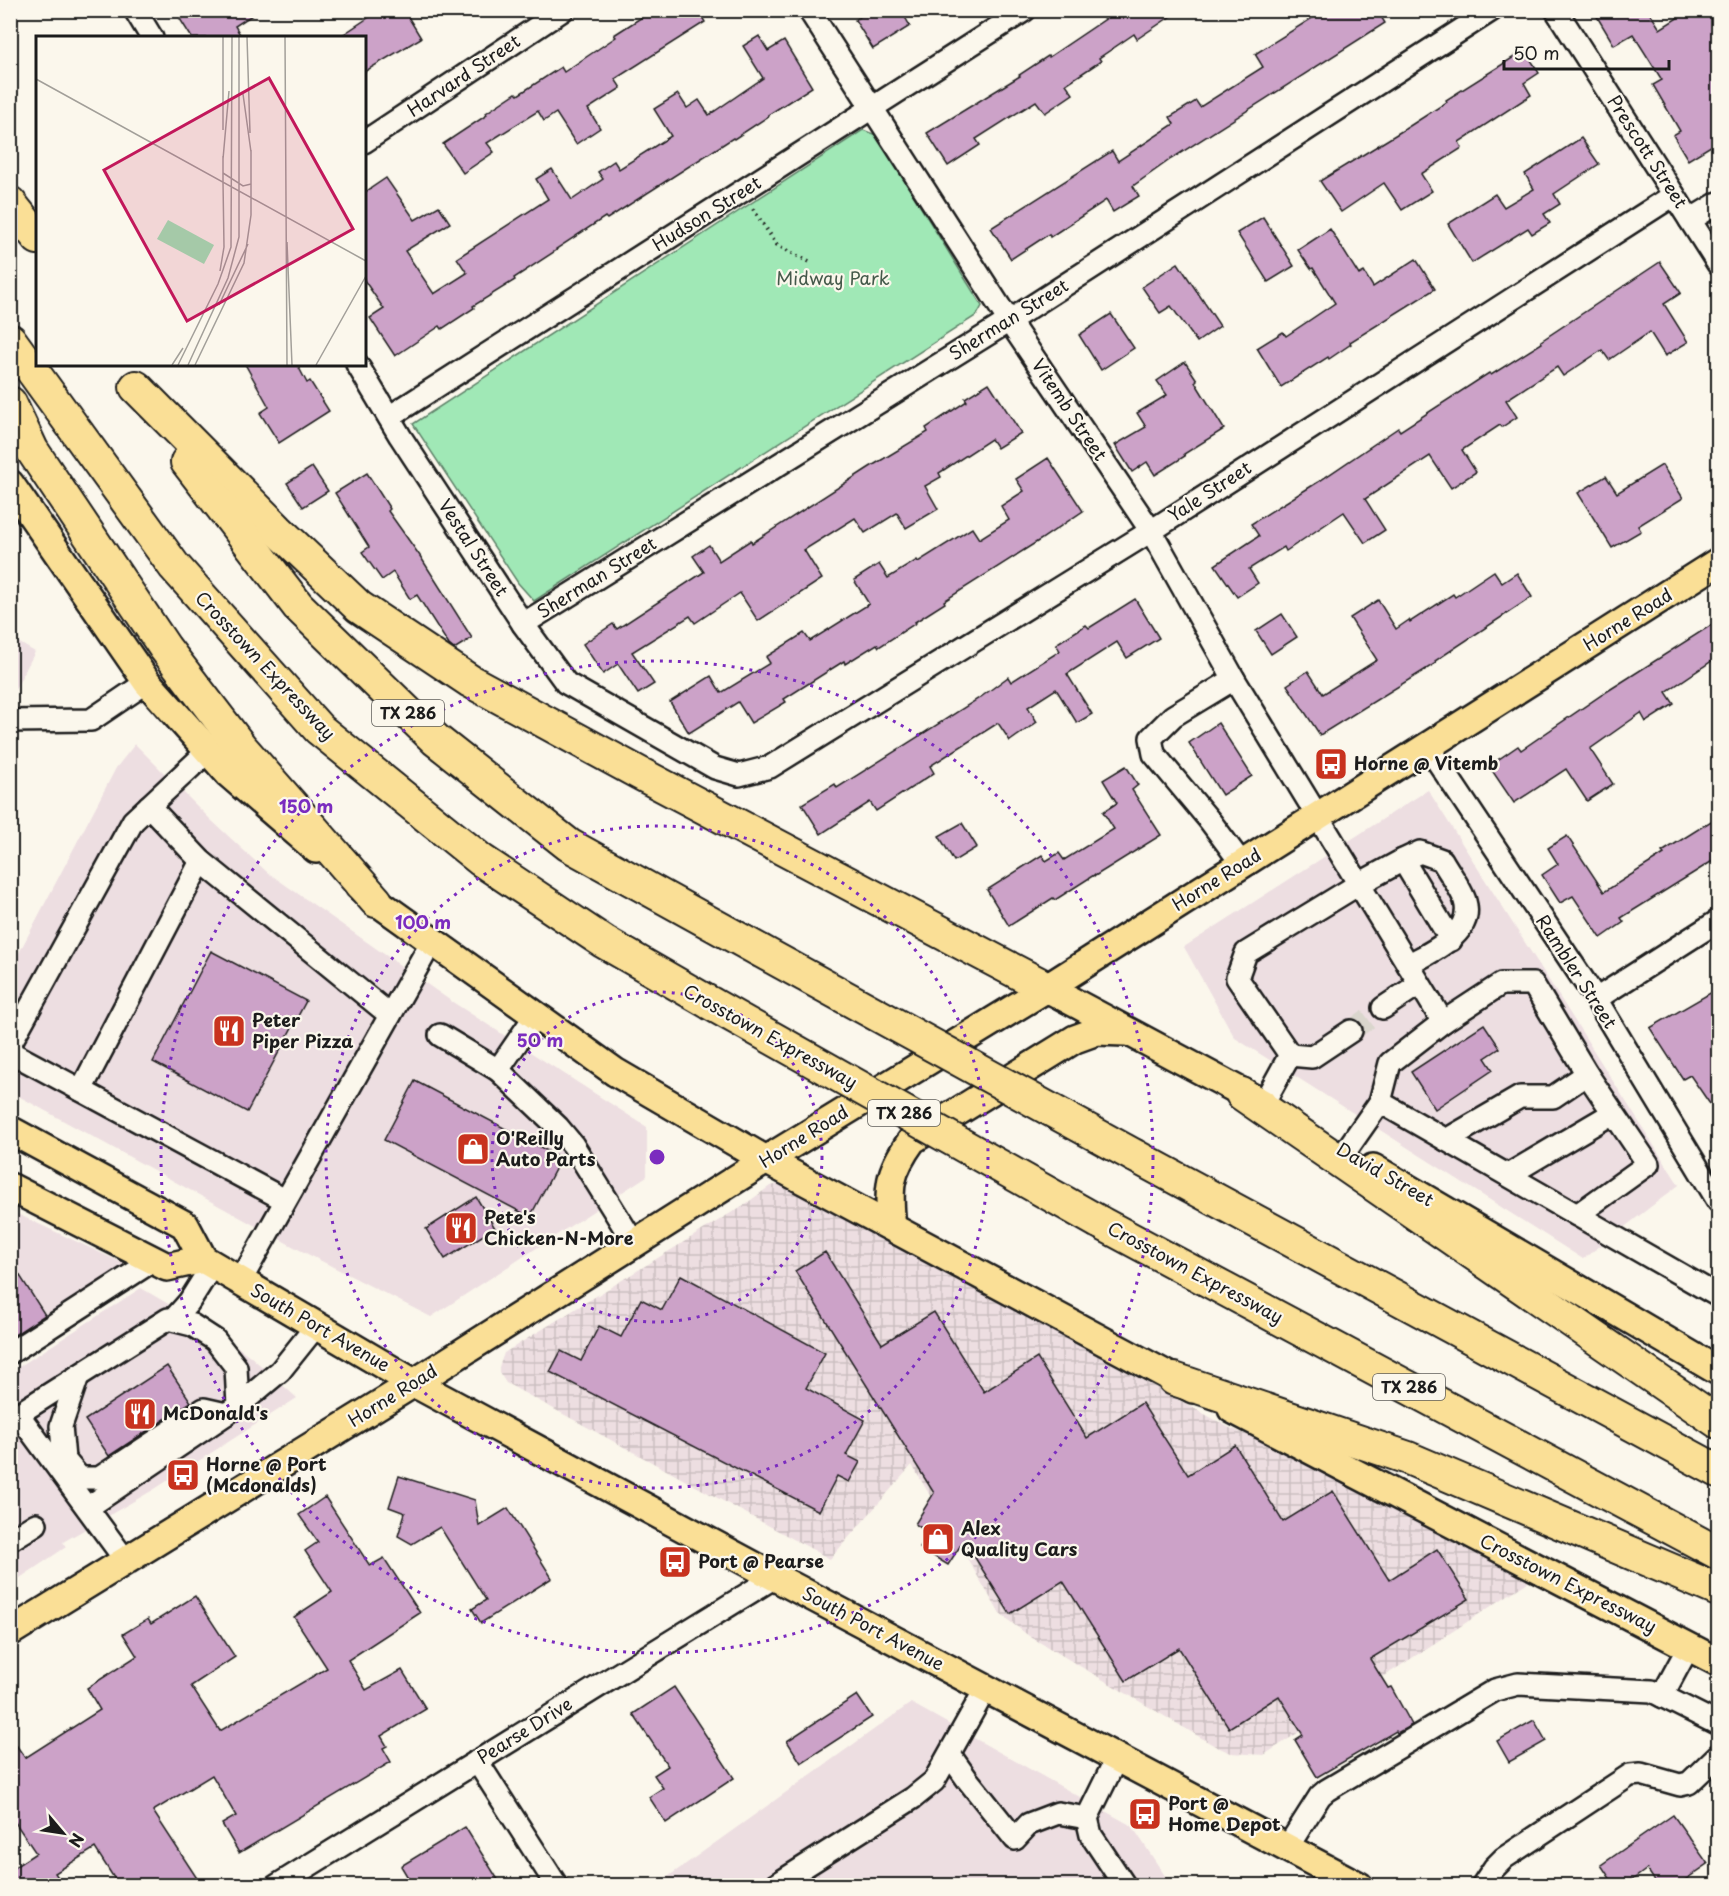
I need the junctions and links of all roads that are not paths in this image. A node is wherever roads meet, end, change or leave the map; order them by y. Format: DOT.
graph roads {
  1 [pos="135,10"];
  2 [pos="562,10"];
  3 [pos="809,10"];
  4 [pos="1025,10"];
  5 [pos="1492,10"];
  6 [pos="1556,10"];
  7 [pos="151,36"];
  8 [pos="871,109"];
  9 [pos="366,141"];
  10 [pos="1674,195"];
  11 [pos="10,203"];
  12 [pos="1719,203"];
  13 [pos="1690,220"];
  14 [pos="36,236"];
  15 [pos="1719,264"];
  16 [pos="1009,321"];
  17 [pos="10,340"];
  18 [pos="358,366"];
  19 [pos="129,376"];
  20 [pos="10,404"];
  21 [pos="389,417"];
  22 [pos="10,484"];
  23 [pos="1151,531"];
  24 [pos="1719,562"];
  25 [pos="523,624"];
  26 [pos="1234,679"];
  27 [pos="147,682"];
  28 [pos="10,721"];
  29 [pos="1428,747"];
  30 [pos="208,751"];
  31 [pos="739,775"];
  32 [pos="150,806"];
  33 [pos="1318,816"];
  34 [pos="1403,860"];
  35 [pos="201,861"];
  36 [pos="1242,864"];
  37 [pos="1359,884"];
  38 [pos="376,901"];
  39 [pos="1719,921"];
  40 [pos="1450,940"];
  41 [pos="432,941"];
  42 [pos="1408,965"];
  43 [pos="1419,984"];
  44 [pos="1047,988"];
  45 [pos="1596,999"];
  46 [pos="1383,1008"];
  47 [pos="390,1015"];
  48 [pos="535,1016"];
  49 [pos="1443,1022"];
  50 [pos="1351,1031"];
  51 [pos="1126,1032"];
  52 [pos="440,1035"];
  53 [pos="10,1044"];
  54 [pos="10,1052"];
  55 [pos="1290,1055"];
  56 [pos="498,1070"];
  57 [pos="1587,1074"];
  58 [pos="81,1090"];
  59 [pos="1253,1099"];
  60 [pos="1380,1102"];
  61 [pos="1613,1113"];
  62 [pos="10,1130"];
  63 [pos="1446,1140"];
  64 [pos="1345,1152"];
  65 [pos="766,1160"];
  66 [pos="1508,1175"];
  67 [pos="10,1186"];
  68 [pos="285,1200"];
  69 [pos="1719,1201"];
  70 [pos="1577,1215"];
  71 [pos="892,1227"];
  72 [pos="634,1243"];
  73 [pos="154,1260"];
  74 [pos="208,1262"];
  75 [pos="240,1282"];
  76 [pos="1719,1296"];
  77 [pos="173,1320"];
  78 [pos="316,1326"];
  79 [pos="10,1353"];
  80 [pos="1719,1371"];
  81 [pos="78,1376"];
  82 [pos="1174,1379"];
  83 [pos="414,1383"];
  84 [pos="232,1410"];
  85 [pos="1719,1422"];
  86 [pos="1719,1471"];
  87 [pos="87,1508"];
  88 [pos="36,1524"];
  89 [pos="10,1540"];
  90 [pos="1719,1553"];
  91 [pos="126,1561"];
  92 [pos="775,1577"];
  93 [pos="1719,1590"];
  94 [pos="10,1632"];
  95 [pos="1689,1646"];
  96 [pos="1719,1662"];
  97 [pos="986,1688"];
  98 [pos="1662,1696"];
  99 [pos="1719,1724"];
  100 [pos="950,1755"];
  101 [pos="1719,1755"];
  102 [pos="1117,1757"];
  103 [pos="477,1761"];
  104 [pos="1087,1818"];
  105 [pos="1287,1848"];
  106 [pos="276,1886"];
  107 [pos="557,1886"];
  108 [pos="774,1886"];
  109 [pos="1125,1886"];
  110 [pos="1359,1886"];
  111 [pos="1482,1886"];
  1 -- 7 [label="street"];
  2 -- 9 [label="street, Harvard Street"];
  3 -- 8 [label="street, Vitemb Street"];
  4 -- 8 [label="street, Hudson Street"];
  5 -- 16 [label="street, Sherman Street"];
  6 -- 10 [label="street, Prescott Street"];
  8 -- 16 [label="street, Vitemb Street"];
  8 -- 21 [label="street, Hudson Street"];
  10 -- 13 [label="street, Prescott Street"];
  10 -- 23 [label="street, Yale Street"];
  11 -- 14 [label="highway"];
  12 -- 13 [label="street"];
  13 -- 15 [label="street, Prescott Street"];
  16 -- 23 [label="street, Vitemb Street"];
  16 -- 25 [label="street, Sherman Street"];
  17 -- 90 [label="highway, Crosstown Expressway / TX 286, bridge"];
  18 -- 21 [label="street, Vestal Street"];
  19 -- 44 [label="highway"];
  19 -- 86 [label="highway, TX 286, bridge"];
  20 -- 38 [label="highway"];
  21 -- 25 [label="street, Vestal Street"];
  22 -- 27 [label="main road, Crosstown Expressway"];
  23 -- 26 [label="street, Vitemb Street"];
  23 -- 31 [label="street, Yale Street"];
  24 -- 29 [label="main road, Horne Road"];
  25 -- 31 [label="street, Vestal Street"];
  26 -- 33 [label="street, Vitemb Street"];
  26 -- 36 [label="street"];
  27 -- 28 [label="street"];
  27 -- 30 [label="main road, Crosstown Expressway"];
  29 -- 33 [label="main road, Horne Road"];
  29 -- 45 [label="street, Rambler Street"];
  30 -- 32 [label="street"];
  30 -- 38 [label="main road, Crosstown Expressway"];
  32 -- 35 [label="street"];
  32 -- 53 [label="street"];
  33 -- 36 [label="main road, Horne Road"];
  33 -- 37 [label="street, Vitemb Street"];
  34 -- 37 [label="street"];
  34 -- 40 [label="street"];
  34 -- 40 [label="street"];
  35 -- 47 [label="street"];
  35 -- 58 [label="street"];
  36 -- 44 [label="main road, Horne Road"];
  37 -- 42 [label="street, Vitemb Street"];
  37 -- 55 [label="street"];
  38 -- 41 [label="main road, Crosstown Expressway"];
  39 -- 45 [label="street"];
  40 -- 42 [label="street"];
  41 -- 47 [label="street"];
  41 -- 48 [label="main road, Crosstown Expressway"];
  42 -- 43 [label="street, Vitemb Street"];
  43 -- 46 [label="street"];
  43 -- 49 [label="street, Vitemb Street"];
  44 -- 51 [label="main road, David Street"];
  44 -- 65 [label="main road, Horne Road"];
  45 -- 69 [label="street, Rambler Street"];
  47 -- 68 [label="street"];
  48 -- 56 [label="street"];
  48 -- 65 [label="main road, Crosstown Expressway"];
  49 -- 57 [label="street"];
  49 -- 60 [label="street"];
  50 -- 55 [label="street"];
  51 -- 59 [label="main road, David Street"];
  51 -- 71 [label="main road"];
  52 -- 56 [label="street"];
  54 -- 58 [label="street"];
  55 -- 59 [label="street"];
  56 -- 72 [label="street"];
  57 -- 61 [label="street"];
  57 -- 63 [label="street"];
  58 -- 68 [label="street"];
  59 -- 64 [label="main road, David Street"];
  59 -- 85 [label="highway"];
  60 -- 63 [label="street"];
  60 -- 64 [label="street"];
  61 -- 66 [label="street"];
  61 -- 70 [label="street"];
  62 -- 74 [label="main road, South Port Avenue"];
  63 -- 66 [label="street"];
  64 -- 80 [label="main road, David Street"];
  65 -- 71 [label="main road, Crosstown Expressway"];
  65 -- 72 [label="main road, Horne Road"];
  66 -- 70 [label="street"];
  67 -- 73 [label="main road"];
  68 -- 75 [label="street"];
  70 -- 76 [label="street"];
  71 -- 82 [label="main road, Crosstown Expressway"];
  72 -- 83 [label="main road, Horne Road"];
  73 -- 74 [label="main road"];
  73 -- 79 [label="street"];
  74 -- 75 [label="main road, South Port Avenue"];
  74 -- 77 [label="street"];
  75 -- 78 [label="main road, South Port Avenue"];
  77 -- 81 [label="street"];
  77 -- 84 [label="street"];
  78 -- 83 [label="main road, South Port Avenue"];
  78 -- 84 [label="street"];
  81 -- 84 [label="street"];
  81 -- 87 [label="street"];
  82 -- 93 [label="highway"];
  82 -- 95 [label="main road, Crosstown Expressway"];
  83 -- 91 [label="main road, Horne Road"];
  83 -- 92 [label="main road, South Port Avenue"];
  84 -- 87 [label="street"];
  87 -- 91 [label="street"];
  88 -- 89 [label="street"];
  91 -- 94 [label="main road, Horne Road"];
  92 -- 97 [label="main road, South Port Avenue"];
  92 -- 103 [label="street, Pearse Drive"];
  95 -- 96 [label="main road, Crosstown Expressway"];
  95 -- 98 [label="street"];
  97 -- 100 [label="street"];
  97 -- 102 [label="main road, South Port Avenue"];
  98 -- 99 [label="street"];
  98 -- 105 [label="street"];
  100 -- 104 [label="street"];
  100 -- 108 [label="street"];
  101 -- 111 [label="street"];
  102 -- 104 [label="street"];
  102 -- 105 [label="main road, South Port Avenue"];
  103 -- 106 [label="street, Pearse Drive"];
  103 -- 107 [label="street"];
  104 -- 109 [label="street"];
  105 -- 110 [label="main road, South Port Avenue"];
}
